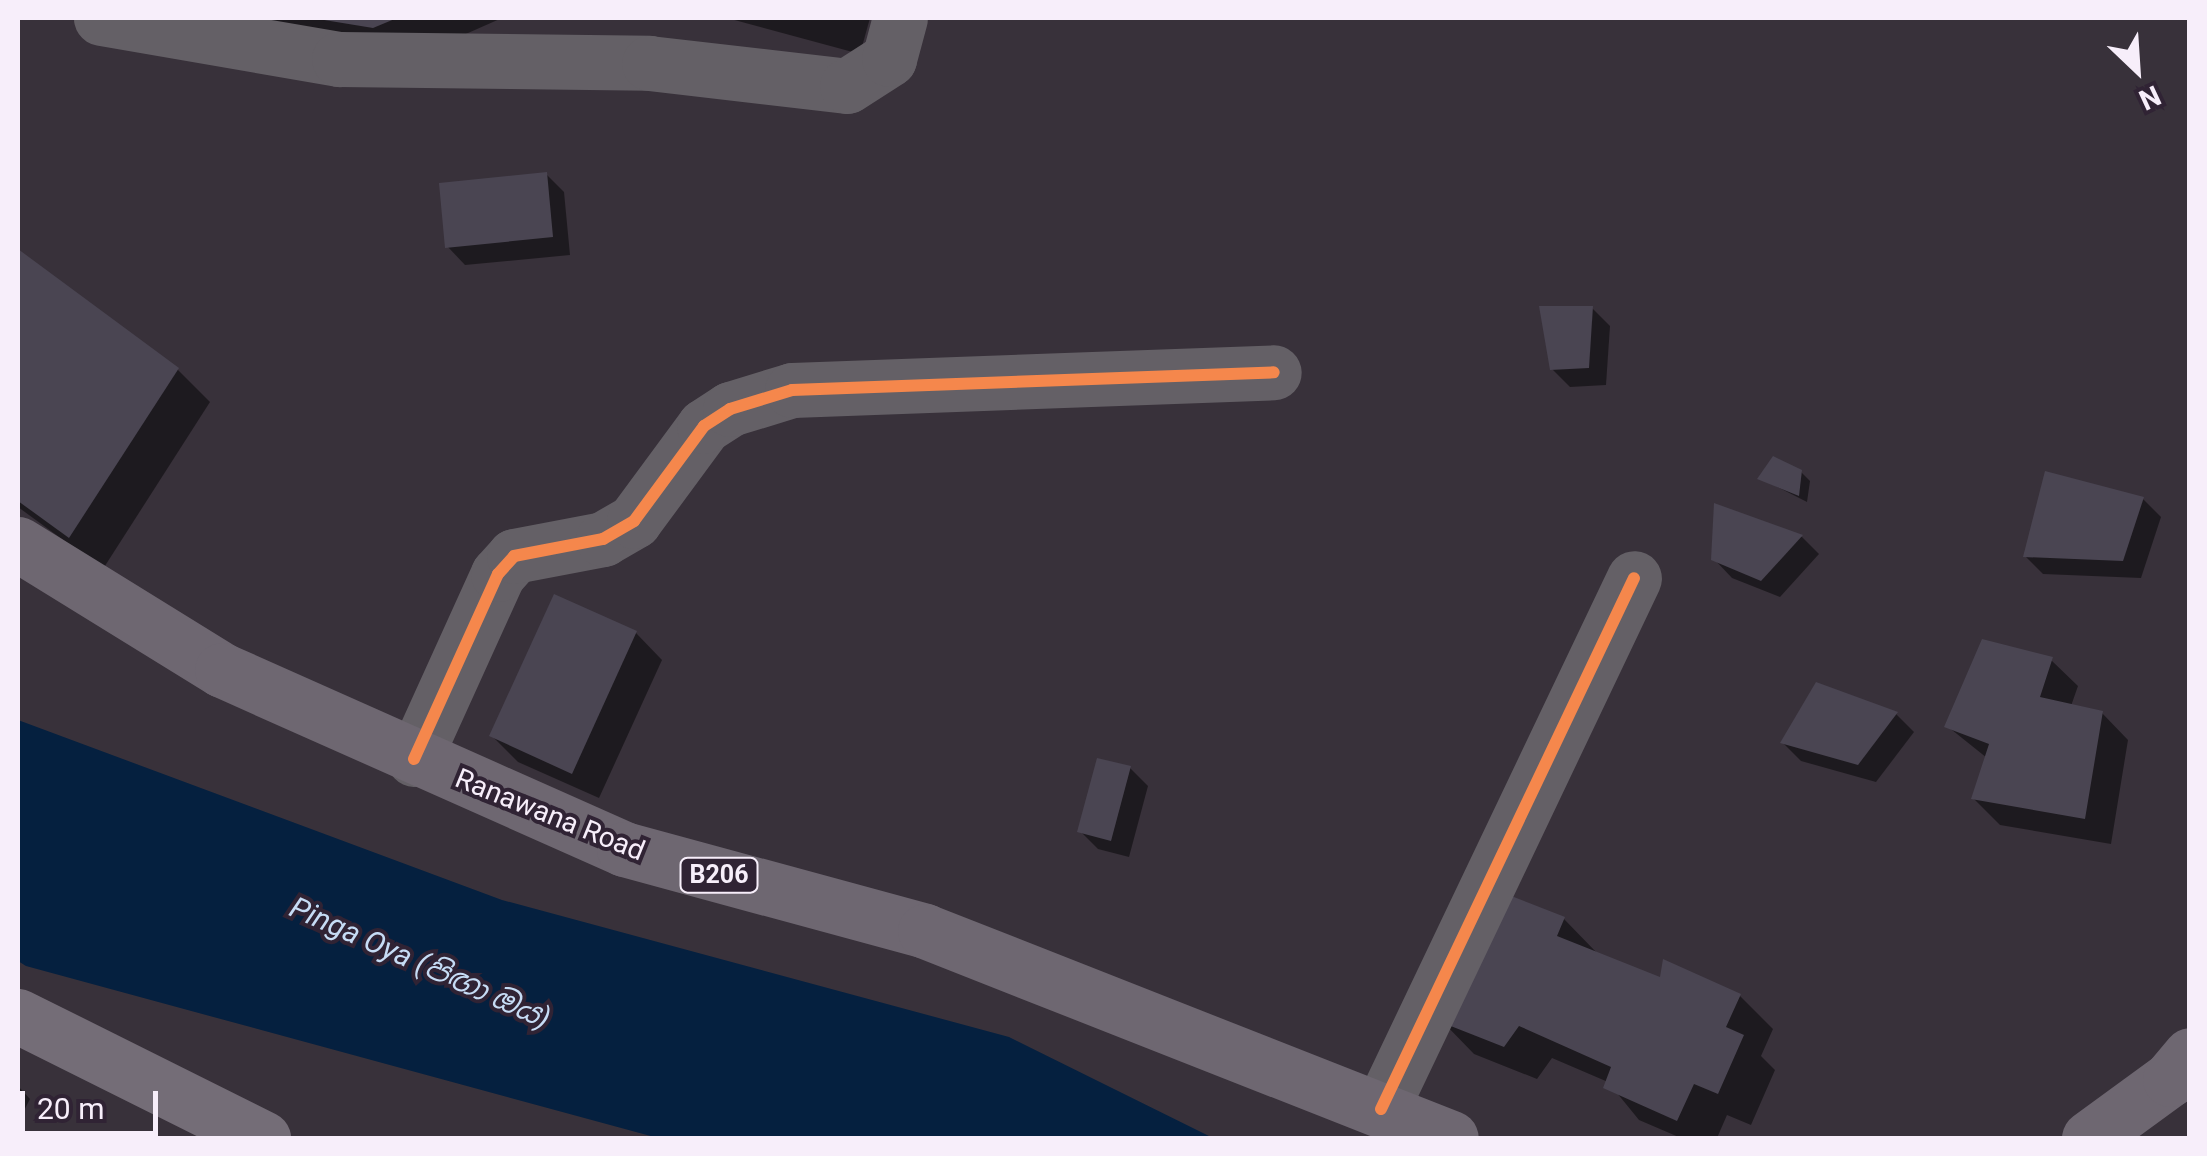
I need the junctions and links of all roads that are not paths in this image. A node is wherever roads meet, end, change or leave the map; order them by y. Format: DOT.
graph roads {
  1 [pos="101,18"];
  2 [pos="900,18"];
  3 [pos="1274,372"];
  4 [pos="18,544"];
  5 [pos="1634,578"];
  6 [pos="414,758"];
  7 [pos="18,1016"];
  8 [pos="2190,1055"];
  9 [pos="1381,1109"];
  10 [pos="262,1138"];
  11 [pos="1451,1138"];
  12 [pos="2089,1138"];
  1 -- 2 [label="street"];
  3 -- 6 [label="street"];
  4 -- 6 [label="main road, Ranawana Road / B206"];
  5 -- 9 [label="street"];
  6 -- 9 [label="main road, Ranawana Road / B206"];
  7 -- 10 [label="highway"];
  8 -- 12 [label="main road"];
  9 -- 11 [label="main road, Ranawana Road / B206"];
}
